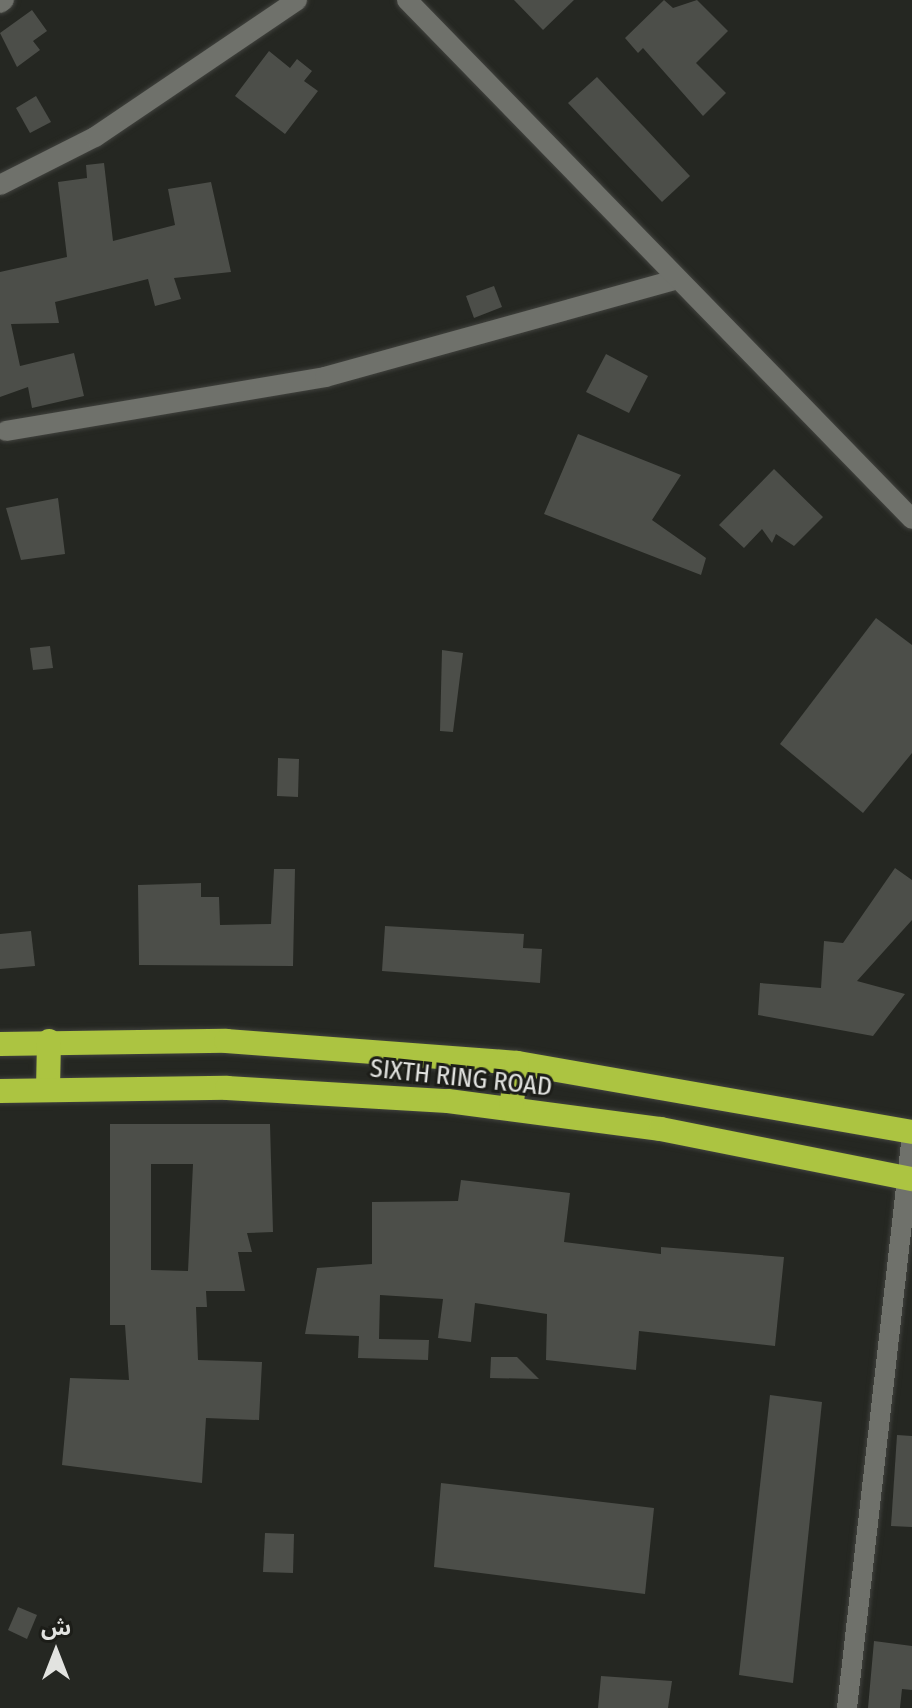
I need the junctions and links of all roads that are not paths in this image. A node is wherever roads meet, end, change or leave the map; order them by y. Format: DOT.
graph roads {
  1 [pos="297,0"];
  2 [pos="407,0"];
  3 [pos="0,185"];
  4 [pos="678,279"];
  5 [pos="6,431"];
  6 [pos="912,519"];
  7 [pos="49,1041"];
  8 [pos="0,1044"];
  9 [pos="517,1063"];
  10 [pos="48,1089"];
  11 [pos="0,1091"];
  12 [pos="511,1109"];
  13 [pos="912,1133"];
  14 [pos="908,1178"];
  15 [pos="847,1708"];
  1 -- 3 [label="street"];
  2 -- 4 [label="street"];
  4 -- 5 [label="street"];
  4 -- 6 [label="street"];
  7 -- 8 [label="highway, SIXTH RING ROAD"];
  7 -- 9 [label="highway, SIXTH RING ROAD"];
  7 -- 10 [label="highway"];
  9 -- 12 [label="highway"];
  9 -- 13 [label="highway, SIXTH RING ROAD"];
  10 -- 11 [label="highway, SIXTH RING ROAD"];
  10 -- 12 [label="highway, SIXTH RING ROAD"];
  12 -- 14 [label="highway, SIXTH RING ROAD"];
  13 -- 14 [label="street"];
  14 -- 15 [label="street"];
}
